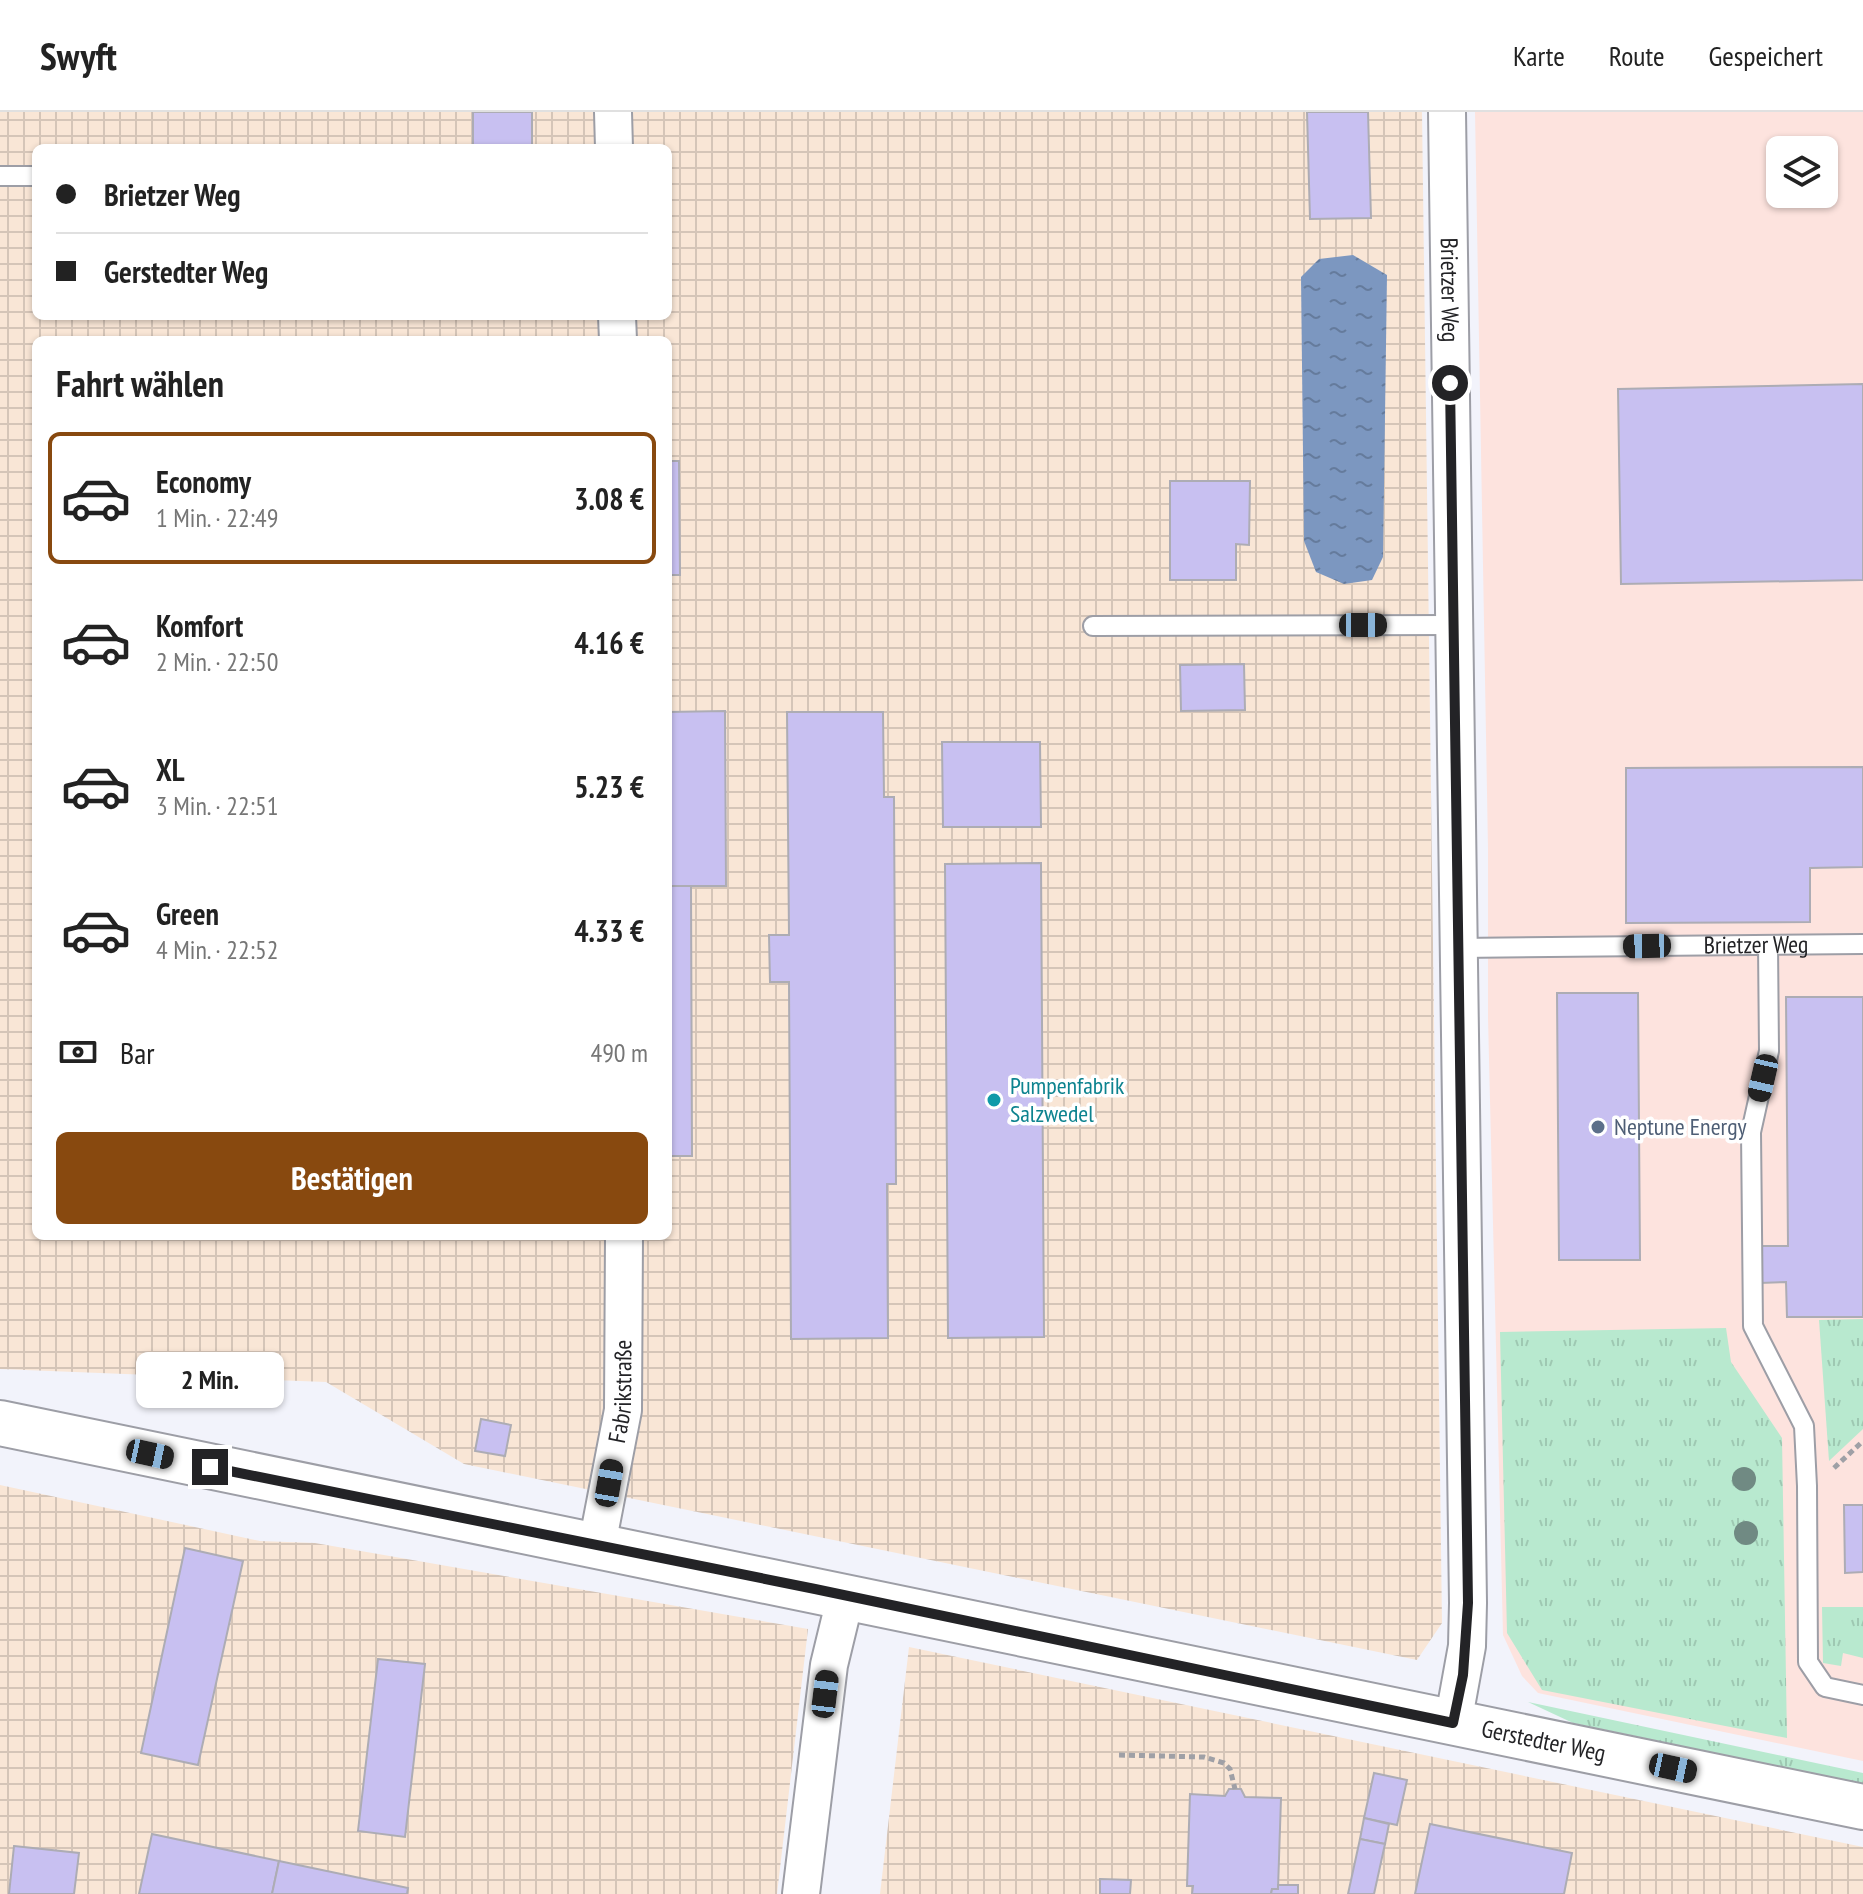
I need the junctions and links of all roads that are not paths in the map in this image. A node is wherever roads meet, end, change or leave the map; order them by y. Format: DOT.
graph roads {
  1 [pos="613,112"];
  2 [pos="1447,112"];
  3 [pos="614,144"];
  4 [pos="0,176"];
  5 [pos="32,176"];
  6 [pos="1453,625"];
  7 [pos="1093,626"];
  8 [pos="1863,944"];
  9 [pos="1768,945"];
  10 [pos="1458,948"];
  11 [pos="624,1240"];
  12 [pos="0,1423"];
  13 [pos="597,1545"];
  14 [pos="846,1595"];
  15 [pos="1863,1695"];
  16 [pos="1453,1723"];
  17 [pos="1863,1807"];
  18 [pos="801,1894"];
  1 -- 3 [label="street"];
  2 -- 6 [label="street, Brietzer Weg"];
  4 -- 5 [label="lane"];
  6 -- 7 [label="lane"];
  6 -- 10 [label="street, Brietzer Weg"];
  8 -- 9 [label="lane, Brietzer Weg"];
  9 -- 10 [label="lane, Brietzer Weg"];
  9 -- 15 [label="lane"];
  10 -- 16 [label="street, Brietzer Weg"];
  11 -- 13 [label="street, Fabrikstraße"];
  12 -- 13 [label="street, Gerstedter Weg"];
  13 -- 14 [label="street, Gerstedter Weg"];
  14 -- 16 [label="street, Gerstedter Weg"];
  14 -- 18 [label="street"];
  16 -- 17 [label="street, Gerstedter Weg"];
}
